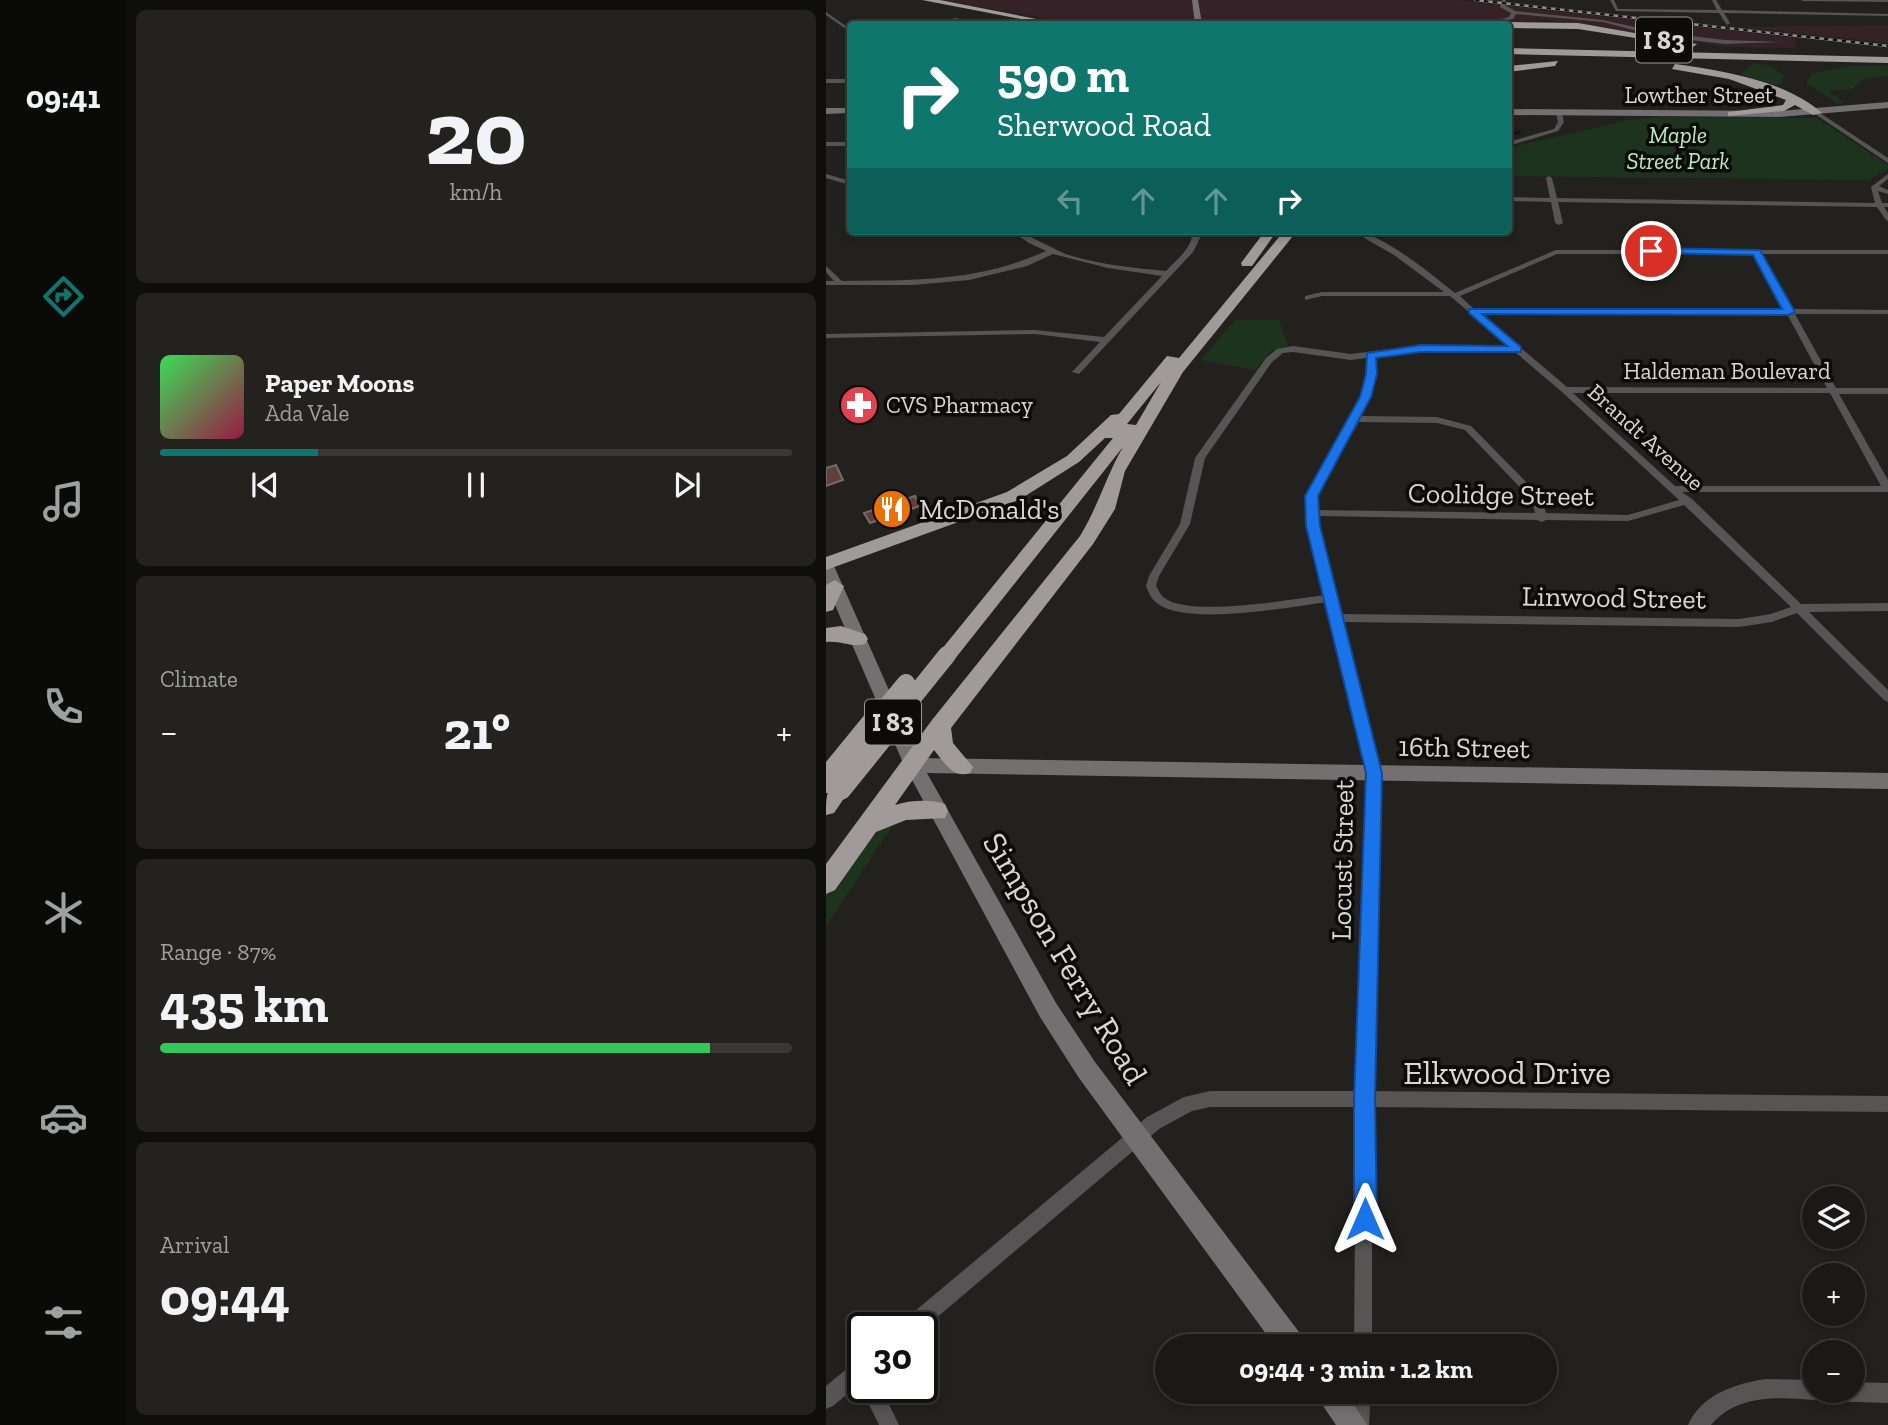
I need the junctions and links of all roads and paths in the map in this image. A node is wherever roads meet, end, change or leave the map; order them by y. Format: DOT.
graph roads {
  1 [pos="1195,0"];
  2 [pos="1504,0"];
  3 [pos="1612,0"];
  4 [pos="1714,0"];
  5 [pos="1803,0"];
  6 [pos="1815,0"];
  7 [pos="923,1"];
  8 [pos="1888,1"];
  9 [pos="1514,12"];
  10 [pos="826,13"];
  11 [pos="1721,13"];
  12 [pos="1827,14"];
  13 [pos="1868,15"];
  14 [pos="1888,15"];
  15 [pos="944,21"];
  16 [pos="964,21"];
  17 [pos="1014,21"];
  18 [pos="1040,21"];
  19 [pos="1199,21"];
  20 [pos="1510,21"];
  21 [pos="1873,21"];
  22 [pos="1727,23"];
  23 [pos="1512,24"];
  24 [pos="1512,24"];
  25 [pos="1835,25"];
  26 [pos="847,28"];
  27 [pos="1779,42"];
  28 [pos="1520,48"];
  29 [pos="1512,50"];
  30 [pos="1512,51"];
  31 [pos="1821,55"];
  32 [pos="1888,59"];
  33 [pos="1512,69"];
  34 [pos="826,81"];
  35 [pos="847,81"];
  36 [pos="1782,93"];
  37 [pos="1888,105"];
  38 [pos="826,111"];
  39 [pos="847,111"];
  40 [pos="1512,112"];
  41 [pos="1528,113"];
  42 [pos="1559,113"];
  43 [pos="1602,113"];
  44 [pos="1817,113"];
  45 [pos="1732,114"];
  46 [pos="1558,128"];
  47 [pos="1512,143"];
  48 [pos="826,144"];
  49 [pos="847,144"];
  50 [pos="1888,161"];
  51 [pos="826,176"];
  52 [pos="1888,176"];
  53 [pos="1549,178"];
  54 [pos="847,182"];
  55 [pos="1874,187"];
  56 [pos="1888,192"];
  57 [pos="1512,199"];
  58 [pos="1554,200"];
  59 [pos="1879,204"];
  60 [pos="1888,205"];
  61 [pos="1888,219"];
  62 [pos="1559,223"];
  63 [pos="1022,235"];
  64 [pos="1197,235"];
  65 [pos="1268,235"];
  66 [pos="1276,235"];
  67 [pos="1288,235"];
  68 [pos="1363,235"];
  69 [pos="1051,252"];
  70 [pos="1756,252"];
  71 [pos="1888,252"];
  72 [pos="826,268"];
  73 [pos="1168,274"];
  74 [pos="826,283"];
  75 [pos="840,283"];
  76 [pos="1453,295"];
  77 [pos="1308,298"];
  78 [pos="1472,311"];
  79 [pos="1789,312"];
  80 [pos="1888,312"];
  81 [pos="826,336"];
  82 [pos="1192,336"];
  83 [pos="1104,340"];
  84 [pos="1517,349"];
  85 [pos="1370,355"];
  86 [pos="1177,370"];
  87 [pos="1076,372"];
  88 [pos="1566,390"];
  89 [pos="1832,390"];
  90 [pos="1888,391"];
  91 [pos="1142,395"];
  92 [pos="1355,419"];
  93 [pos="1675,489"];
  94 [pos="1888,489"];
  95 [pos="1688,501"];
  96 [pos="1311,513"];
  97 [pos="1542,519"];
  98 [pos="826,565"];
  99 [pos="835,586"];
  100 [pos="1332,598"];
  101 [pos="826,605"];
  102 [pos="1888,607"];
  103 [pos="1799,608"];
  104 [pos="1337,618"];
  105 [pos="826,635"];
  106 [pos="861,646"];
  107 [pos="939,653"];
  108 [pos="1888,697"];
  109 [pos="940,726"];
  110 [pos="913,765"];
  111 [pos="961,767"];
  112 [pos="1374,773"];
  113 [pos="1888,781"];
  114 [pos="831,792"];
  115 [pos="937,811"];
  116 [pos="867,825"];
  117 [pos="826,883"];
  118 [pos="1364,1100"];
  119 [pos="1888,1104"];
  120 [pos="1136,1136"];
  121 [pos="929,1312"];
  122 [pos="1283,1334"];
  123 [pos="1363,1334"];
  124 [pos="847,1382"];
  125 [pos="1802,1390"];
  126 [pos="1865,1392"];
  127 [pos="1888,1393"];
  128 [pos="826,1399"];
  129 [pos="878,1403"];
  130 [pos="1337,1404"];
  131 [pos="1360,1404"];
  132 [pos="889,1425"];
  133 [pos="1353,1425"];
  134 [pos="1359,1425"];
  135 [pos="1698,1425"];
  1 -- 19 [label="main road"];
  2 -- 9 [label="street"];
  3 -- 11 [label="street"];
  4 -- 11 [label="street"];
  5 -- 6 [label="street"];
  6 -- 8 [label="street"];
  6 -- 12 [label="street"];
  7 -- 17 [label="highway"];
  7 -- 18 [label="highway"];
  9 -- 20 [label="street"];
  9 -- 27 [label="street"];
  10 -- 26 [label="street"];
  11 -- 12 [label="street"];
  11 -- 22 [label="street"];
  12 -- 13 [label="street"];
  12 -- 25 [label="street"];
  13 -- 14 [label="street"];
  13 -- 21 [label="street"];
  15 -- 16 [label="street"];
  23 -- 28 [label="highway"];
  24 -- 31 [label="highway, I 83"];
  28 -- 29 [label="highway"];
  28 -- 31 [label="highway"];
  30 -- 32 [label="highway, I 83"];
  31 -- 32 [label="highway, I 83"];
  33 -- 36 [label="highway"];
  34 -- 35 [label="street"];
  36 -- 44 [label="highway"];
  36 -- 45 [label="highway"];
  37 -- 44 [label="main road, Lowther Street"];
  38 -- 39 [label="main road"];
  40 -- 41 [label="main road, Lowther Street"];
  41 -- 42 [label="main road, Lowther Street"];
  41 -- 46 [label="main road"];
  42 -- 43 [label="main road, Lowther Street"];
  42 -- 46 [label="street"];
  43 -- 45 [label="main road, Lowther Street"];
  43 -- 46 [label="main road"];
  44 -- 45 [label="main road, Lowther Street"];
  44 -- 50 [label="street"];
  46 -- 47 [label="street"];
  48 -- 49 [label="street"];
  51 -- 54 [label="street"];
  52 -- 55 [label="street"];
  53 -- 58 [label="street"];
  55 -- 56 [label="street"];
  55 -- 59 [label="street"];
  57 -- 58 [label="street"];
  58 -- 59 [label="street"];
  58 -- 62 [label="street"];
  59 -- 60 [label="street"];
  59 -- 61 [label="street"];
  63 -- 69 [label="street"];
  64 -- 73 [label="street"];
  65 -- 82 [label="highway"];
  66 -- 82 [label="highway, I 83"];
  67 -- 86 [label="highway, I 83"];
  68 -- 76 [label="street, Brandt Avenue"];
  69 -- 73 [label="street"];
  69 -- 75 [label="street"];
  70 -- 71 [label="street"];
  70 -- 76 [label="street"];
  70 -- 79 [label="street"];
  72 -- 75 [label="street"];
  73 -- 83 [label="street"];
  74 -- 75 [label="street"];
  76 -- 77 [label="street"];
  76 -- 78 [label="street, Brandt Avenue"];
  78 -- 79 [label="street"];
  78 -- 84 [label="street, Brandt Avenue"];
  79 -- 80 [label="street"];
  79 -- 89 [label="street"];
  81 -- 83 [label="street"];
  82 -- 91 [label="highway, I 83"];
  83 -- 87 [label="street"];
  84 -- 85 [label="street"];
  84 -- 88 [label="street, Brandt Avenue"];
  85 -- 92 [label="street, Locust Street"];
  85 -- 100 [label="street"];
  86 -- 107 [label="highway, I 83"];
  86 -- 109 [label="highway"];
  88 -- 89 [label="street, Haldeman Boulevard"];
  88 -- 93 [label="street, Brandt Avenue"];
  89 -- 90 [label="street, Haldeman Boulevard"];
  89 -- 94 [label="street"];
  91 -- 98 [label="highway"];
  91 -- 107 [label="highway, I 83"];
  92 -- 96 [label="street, Locust Street"];
  92 -- 97 [label="street"];
  93 -- 94 [label="street"];
  93 -- 95 [label="street, Brandt Avenue"];
  95 -- 97 [label="street, Coolidge Street"];
  95 -- 103 [label="street, Brandt Avenue"];
  96 -- 97 [label="street, Coolidge Street"];
  96 -- 100 [label="street, Locust Street"];
  98 -- 99 [label="main road, Simpson Ferry Road"];
  99 -- 101 [label="highway"];
  99 -- 106 [label="main road, Simpson Ferry Road"];
  100 -- 104 [label="street, Locust Street"];
  102 -- 103 [label="street, Linwood Street"];
  103 -- 104 [label="street, Linwood Street"];
  103 -- 108 [label="street, Brandt Avenue"];
  104 -- 112 [label="street, Locust Street"];
  105 -- 106 [label="highway"];
  106 -- 110 [label="main road, Simpson Ferry Road"];
  107 -- 114 [label="highway, I 83, bridge"];
  109 -- 110 [label="highway"];
  109 -- 111 [label="highway"];
  110 -- 111 [label="main road, 16th Street"];
  110 -- 115 [label="main road, Simpson Ferry Road"];
  110 -- 116 [label="highway"];
  111 -- 112 [label="main road, 16th Street"];
  112 -- 113 [label="main road, 16th Street"];
  112 -- 118 [label="street, Locust Street"];
  115 -- 116 [label="highway"];
  115 -- 120 [label="main road, Simpson Ferry Road"];
  116 -- 117 [label="highway"];
  118 -- 119 [label="street, Elkwood Drive"];
  118 -- 120 [label="street, Elkwood Drive"];
  118 -- 123 [label="street, Locust Street"];
  120 -- 121 [label="street, Elkwood Drive"];
  120 -- 122 [label="main road, Simpson Ferry Road"];
  124 -- 128 [label="street"];
  125 -- 135 [label="street"];
  126 -- 127 [label="street"];
  129 -- 132 [label="street"];
  130 -- 133 [label="main road"];
  131 -- 134 [label="street"];
}
